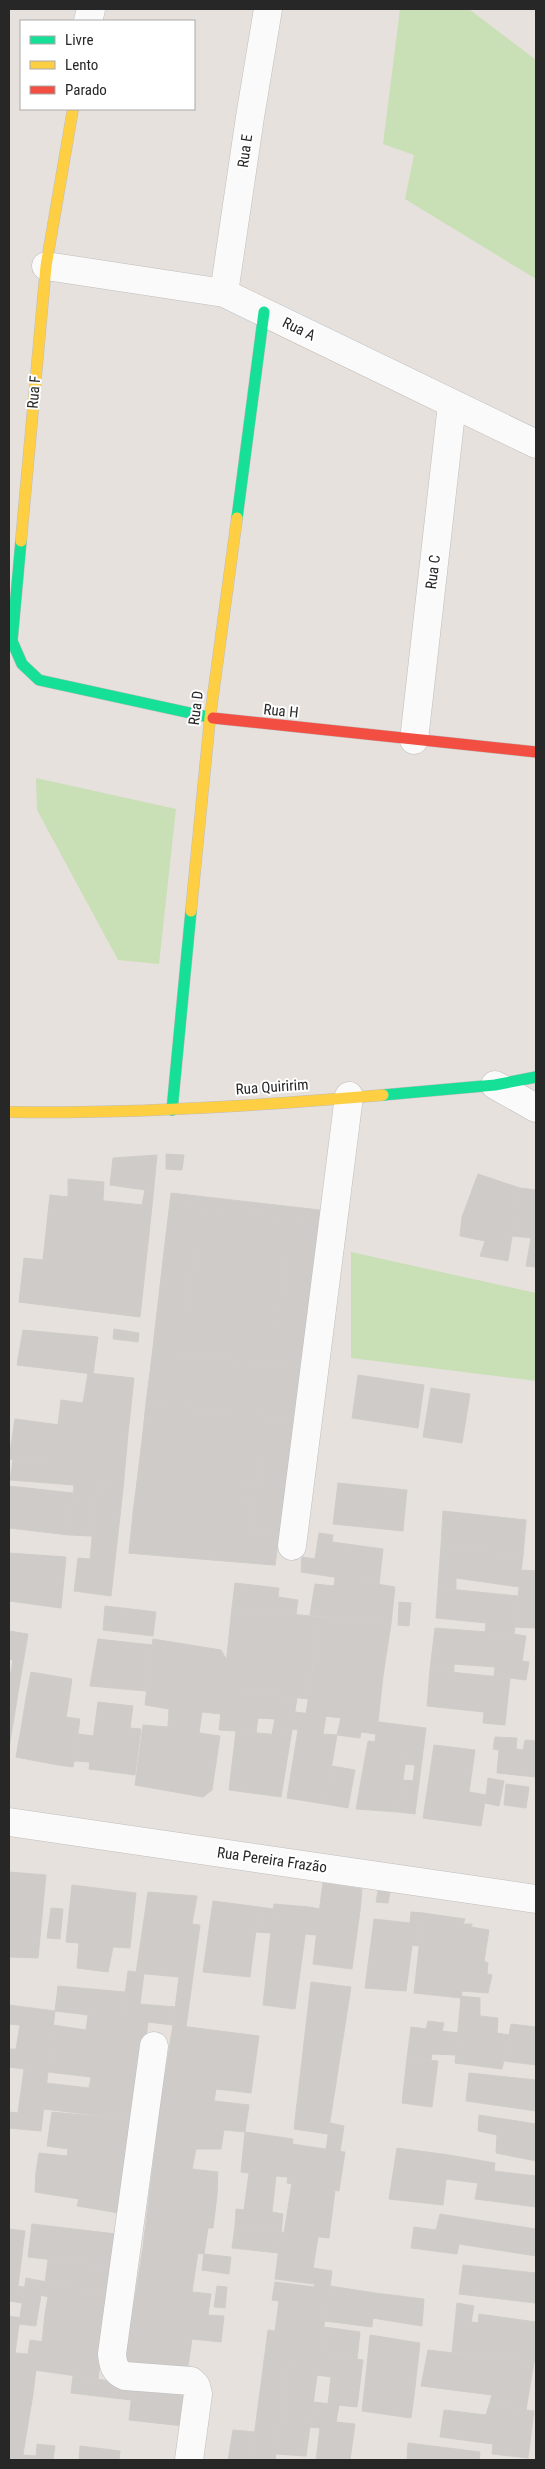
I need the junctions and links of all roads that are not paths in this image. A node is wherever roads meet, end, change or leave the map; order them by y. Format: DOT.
graph roads {
  1 [pos="268,9"];
  2 [pos="73,110"];
  3 [pos="46,266"];
  4 [pos="224,294"];
  5 [pos="264,312"];
  6 [pos="452,404"];
  7 [pos="536,444"];
  8 [pos="27,672"];
  9 [pos="210,718"];
  10 [pos="414,740"];
  11 [pos="536,752"];
  12 [pos="536,1077"];
  13 [pos="494,1086"];
  14 [pos="349,1096"];
  15 [pos="536,1108"];
  16 [pos="172,1110"];
  17 [pos="9,1112"];
  18 [pos="292,1546"];
  19 [pos="9,1822"];
  20 [pos="536,1899"];
  21 [pos="154,2046"];
  22 [pos="189,2460"];
  1 -- 4 [label="street, Rua E"];
  2 -- 3 [label="street, Rua F"];
  3 -- 4 [label="street, Rua A"];
  3 -- 8 [label="street, Rua F"];
  4 -- 5 [label="street, Rua A"];
  5 -- 6 [label="street, Rua A"];
  5 -- 9 [label="street, Rua D"];
  6 -- 7 [label="street, Rua A"];
  6 -- 10 [label="street, Rua C"];
  8 -- 9 [label="street, Rua H"];
  9 -- 10 [label="street, Rua H"];
  9 -- 16 [label="street, Rua D"];
  10 -- 11 [label="street, Rua H"];
  12 -- 13 [label="street, Rua Quiririm"];
  13 -- 14 [label="street, Rua Quiririm"];
  13 -- 15 [label="street"];
  14 -- 16 [label="street, Rua Quiririm"];
  14 -- 18 [label="street"];
  16 -- 17 [label="street, Rua Quiririm"];
  19 -- 20 [label="street, Rua Pereira Frazão"];
  21 -- 22 [label="street"];
}
